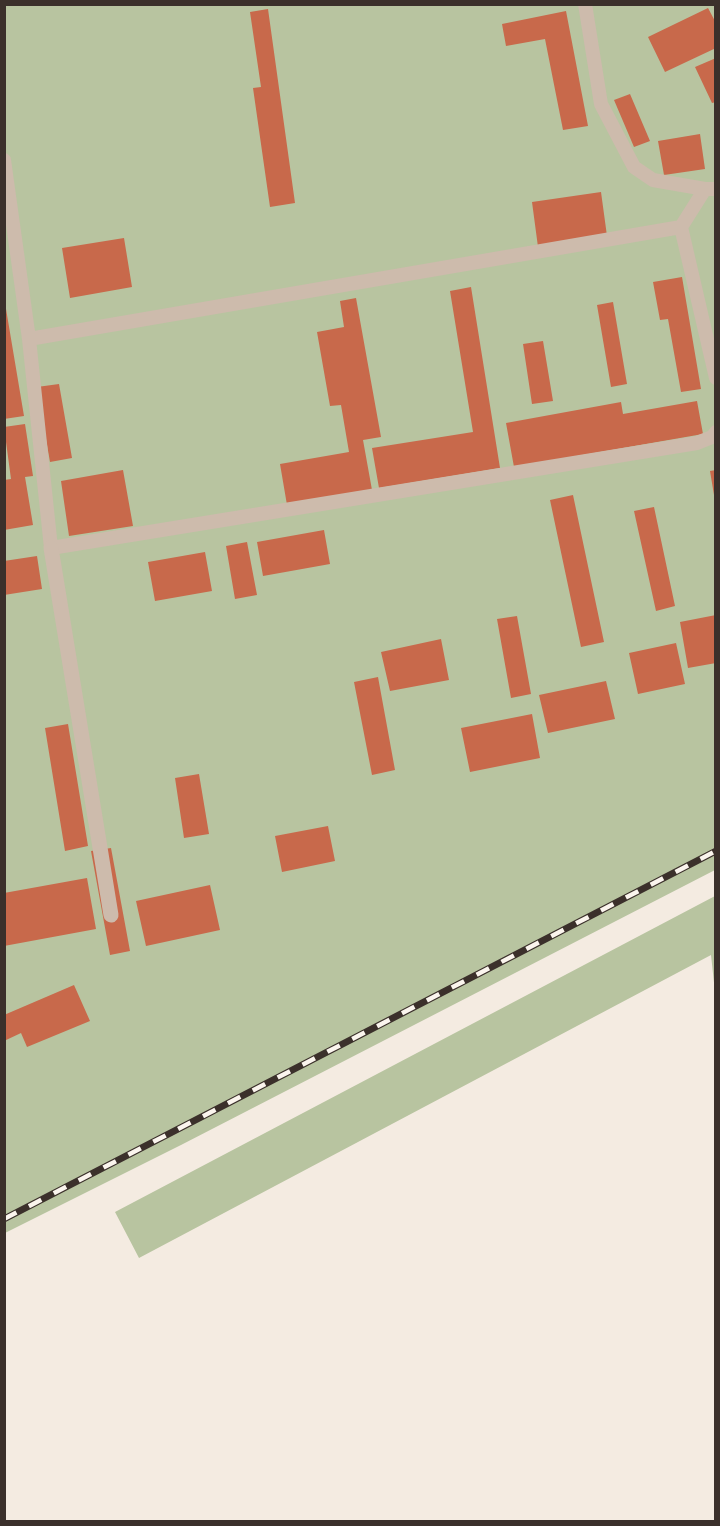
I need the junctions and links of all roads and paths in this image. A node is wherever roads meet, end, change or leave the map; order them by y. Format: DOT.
graph roads {
  1 [pos="585,4"];
  2 [pos="4,160"];
  3 [pos="710,189"];
  4 [pos="681,226"];
  5 [pos="28,339"];
  6 [pos="716,378"];
  7 [pos="716,432"];
  8 [pos="51,548"];
  9 [pos="111,915"];
  1 -- 3 [label="lane"];
  2 -- 5 [label="lane"];
  3 -- 4 [label="lane"];
  4 -- 5 [label="lane"];
  4 -- 6 [label="lane"];
  5 -- 8 [label="lane"];
  7 -- 8 [label="lane"];
  8 -- 9 [label="street"];
}
